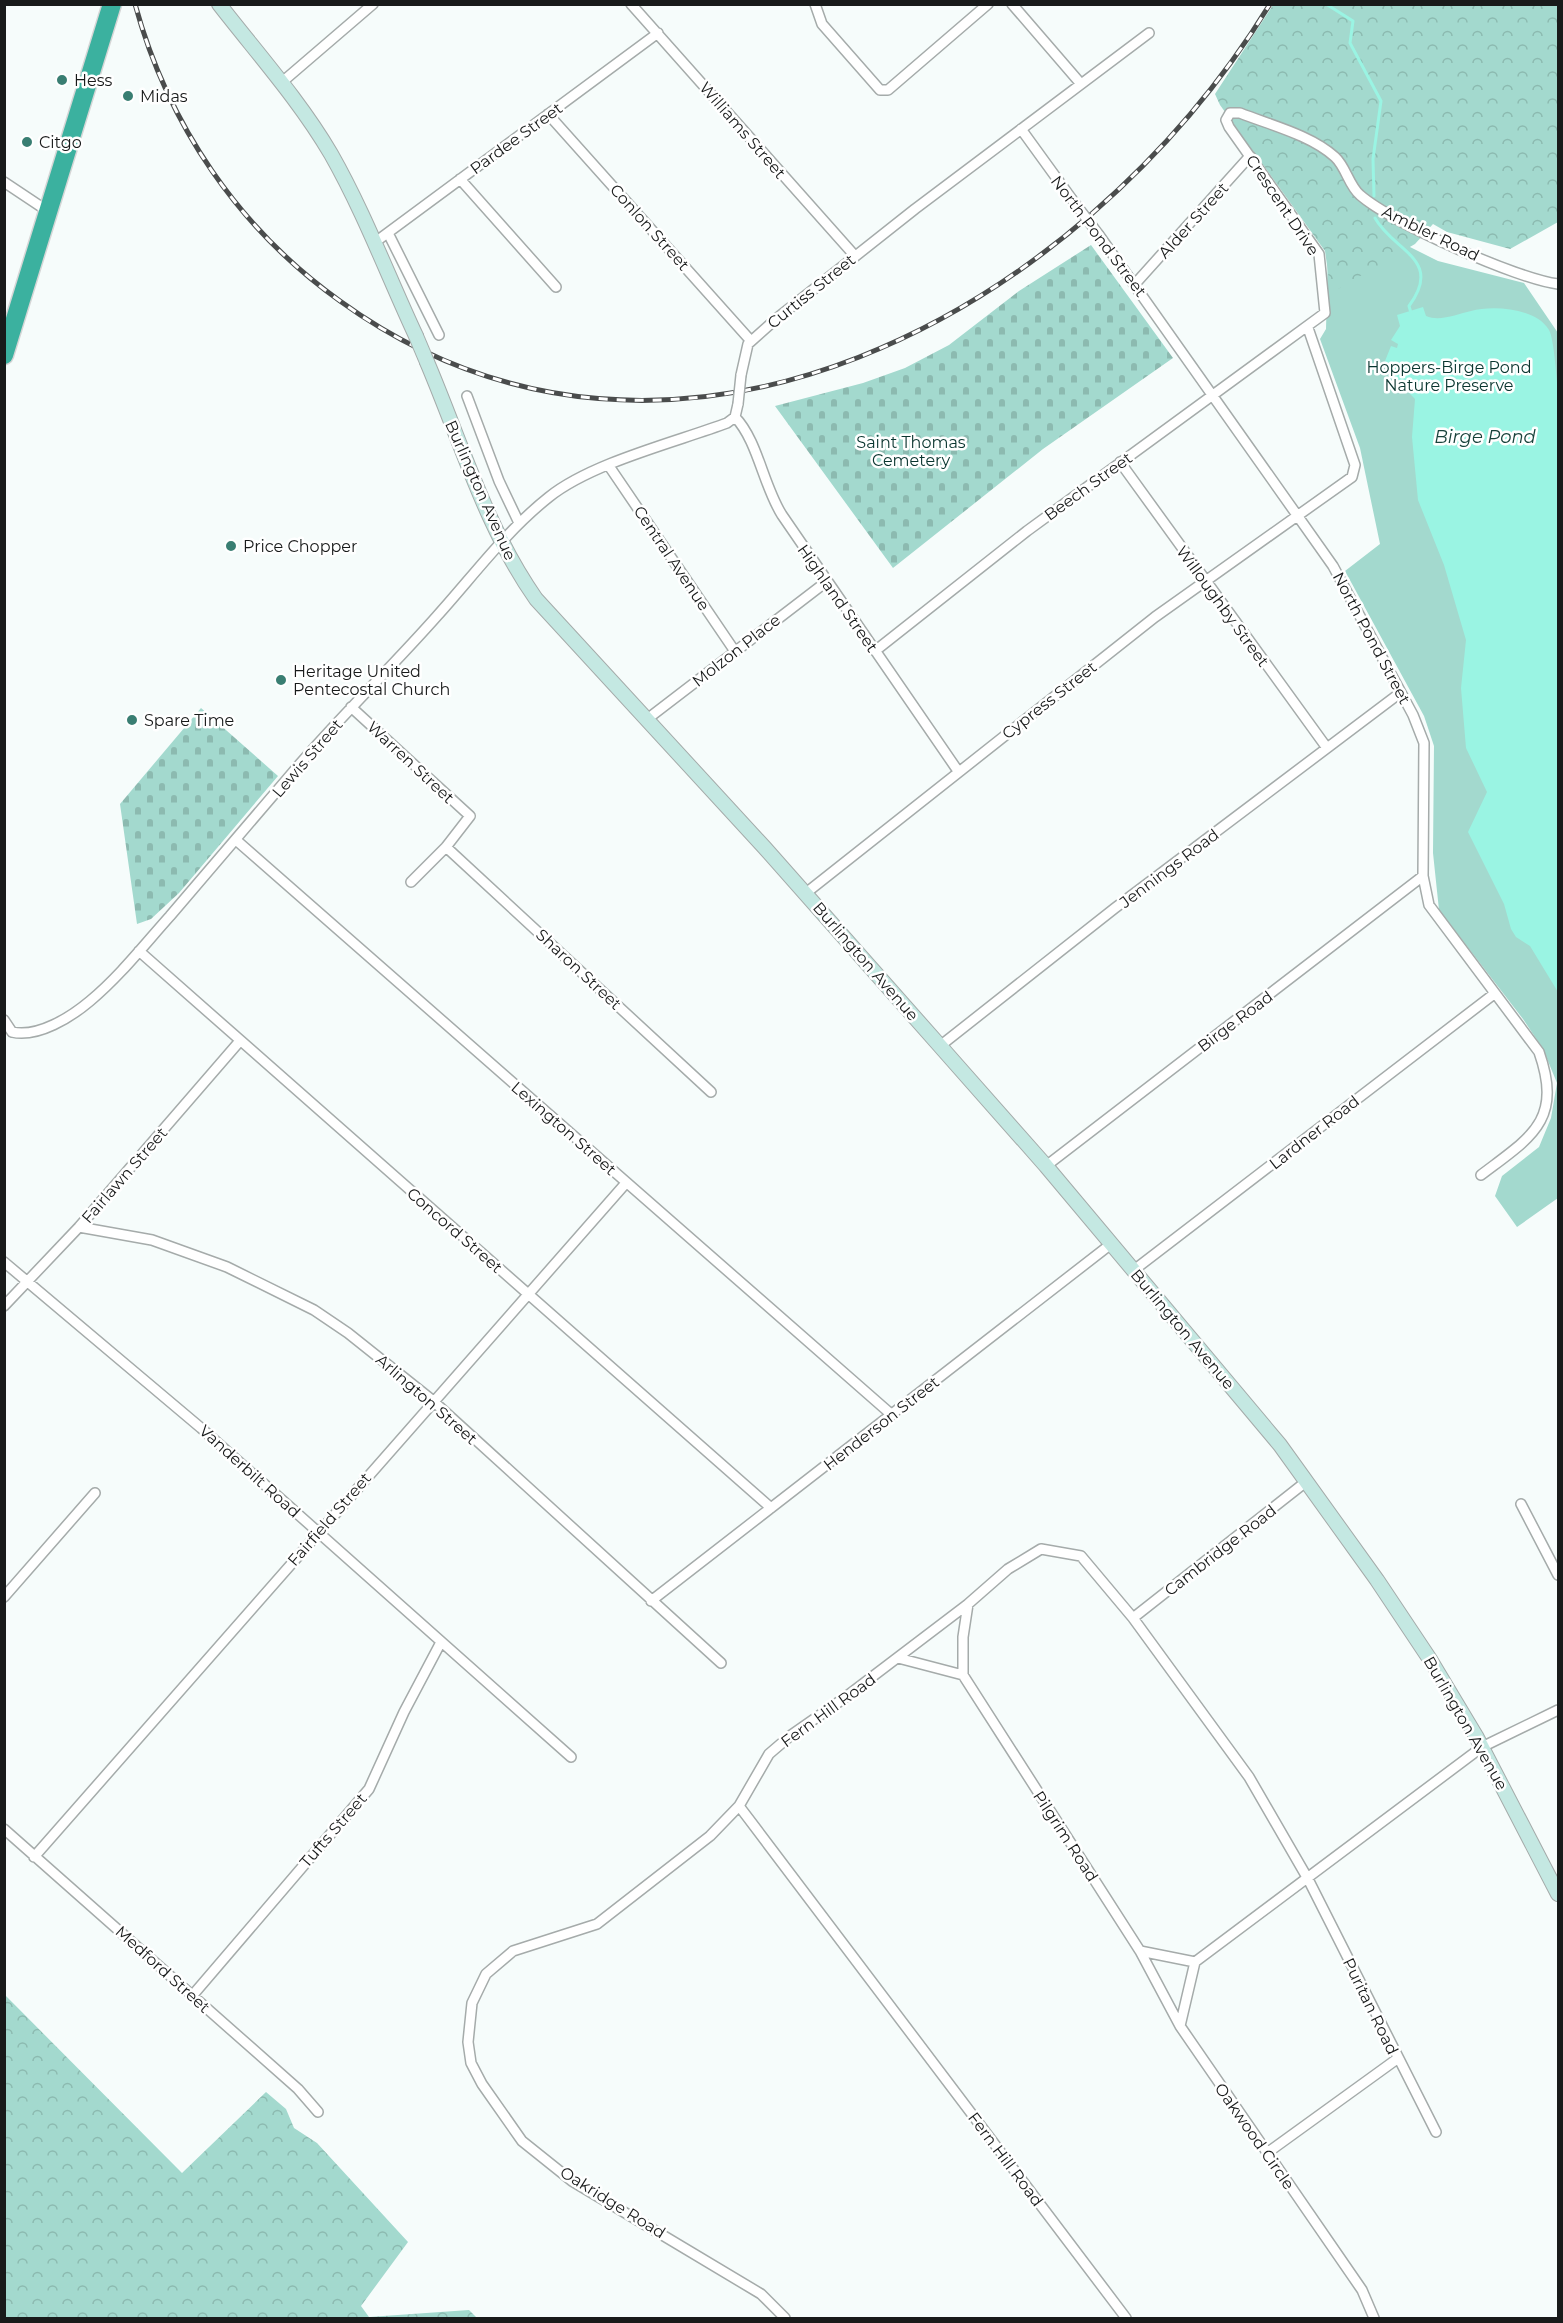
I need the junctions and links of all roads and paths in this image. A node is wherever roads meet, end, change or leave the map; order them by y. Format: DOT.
graph roads {
  1 [pos="112,4"];
  2 [pos="219,4"];
  3 [pos="373,4"];
  4 [pos="631,4"];
  5 [pos="988,4"];
  6 [pos="1012,4"];
  7 [pos="815,5"];
  8 [pos="658,33"];
  9 [pos="1149,33"];
  10 [pos="281,83"];
  11 [pos="1081,84"];
  12 [pos="548,114"];
  13 [pos="1228,116"];
  14 [pos="1020,129"];
  15 [pos="1250,156"];
  16 [pos="460,179"];
  17 [pos="4,182"];
  18 [pos="49,212"];
  19 [pos="389,234"];
  20 [pos="374,243"];
  21 [pos="855,256"];
  22 [pos="1135,284"];
  23 [pos="1558,284"];
  24 [pos="556,287"];
  25 [pos="1308,328"];
  26 [pos="8,329"];
  27 [pos="439,335"];
  28 [pos="751,341"];
  29 [pos="4,355"];
  30 [pos="1214,395"];
  31 [pos="467,396"];
  32 [pos="735,417"];
  33 [pos="1120,462"];
  34 [pos="609,465"];
  35 [pos="1298,515"];
  36 [pos="519,524"];
  37 [pos="502,540"];
  38 [pos="1204,581"];
  39 [pos="826,582"];
  40 [pos="734,650"];
  41 [pos="875,651"];
  42 [pos="1400,693"];
  43 [pos="351,707"];
  44 [pos="646,720"];
  45 [pos="1327,748"];
  46 [pos="958,771"];
  47 [pos="236,840"];
  48 [pos="446,847"];
  49 [pos="1424,876"];
  50 [pos="411,882"];
  51 [pos="806,893"];
  52 [pos="140,951"];
  53 [pos="1494,994"];
  54 [pos="4,1020"];
  55 [pos="12,1032"];
  56 [pos="4,1039"];
  57 [pos="239,1041"];
  58 [pos="940,1046"];
  59 [pos="711,1092"];
  60 [pos="1046,1166"];
  61 [pos="1481,1175"];
  62 [pos="626,1183"];
  63 [pos="79,1227"];
  64 [pos="1111,1244"];
  65 [pos="4,1262"];
  66 [pos="1134,1270"];
  67 [pos="26,1281"];
  68 [pos="528,1294"];
  69 [pos="4,1306"];
  70 [pos="432,1400"];
  71 [pos="892,1415"];
  72 [pos="1307,1481"];
  73 [pos="95,1493"];
  74 [pos="1521,1504"];
  75 [pos="771,1508"];
  76 [pos="318,1532"];
  77 [pos="1558,1575"];
  78 [pos="4,1597"];
  79 [pos="651,1602"];
  80 [pos="968,1604"];
  81 [pos="1133,1618"];
  82 [pos="441,1642"];
  83 [pos="898,1658"];
  84 [pos="721,1663"];
  85 [pos="963,1675"];
  86 [pos="1558,1710"];
  87 [pos="1482,1747"];
  88 [pos="571,1757"];
  89 [pos="739,1806"];
  90 [pos="4,1829"];
  91 [pos="34,1857"];
  92 [pos="1308,1879"];
  93 [pos="1558,1894"];
  94 [pos="1140,1951"];
  95 [pos="1195,1962"];
  96 [pos="192,1996"];
  97 [pos="1180,2026"];
  98 [pos="1397,2059"];
  99 [pos="318,2112"];
  100 [pos="1436,2132"];
  101 [pos="1267,2153"];
  102 [pos="785,2319"];
  103 [pos="1126,2319"];
  104 [pos="1374,2319"];
  1 -- 18 [label="highway"];
  2 -- 10 [label="main road, Burlington Avenue"];
  3 -- 10 [label="street"];
  4 -- 8 [label="street, Williams Street"];
  5 -- 7 [label="street"];
  6 -- 11 [label="street"];
  8 -- 12 [label="street, Pardee Street"];
  8 -- 21 [label="street, Williams Street"];
  9 -- 11 [label="street, Curtiss Street"];
  10 -- 20 [label="main road, Burlington Avenue"];
  11 -- 14 [label="street, Curtiss Street"];
  12 -- 16 [label="street, Pardee Street"];
  12 -- 28 [label="street, Conlon Street"];
  13 -- 15 [label="street, Crescent Drive"];
  13 -- 23 [label="street, Ambler Road"];
  14 -- 21 [label="street, Curtiss Street"];
  14 -- 22 [label="street, North Pond Street, bridge"];
  15 -- 22 [label="street, Alder Street"];
  15 -- 25 [label="street, Crescent Drive"];
  16 -- 19 [label="street, Pardee Street"];
  16 -- 24 [label="street"];
  17 -- 18 [label="street"];
  18 -- 26 [label="highway"];
  19 -- 20 [label="street, Pardee Street"];
  19 -- 27 [label="street"];
  20 -- 37 [label="main road, Burlington Avenue, bridge"];
  21 -- 28 [label="street, Curtiss Street"];
  22 -- 30 [label="street, North Pond Street"];
  25 -- 30 [label="street, Beech Street"];
  25 -- 35 [label="street, Cypress Street"];
  26 -- 29 [label="highway"];
  28 -- 32 [label="street, Curtiss Street, bridge"];
  30 -- 33 [label="street, Beech Street"];
  30 -- 35 [label="street, North Pond Street"];
  31 -- 36 [label="street, Burlington Avenue"];
  32 -- 34 [label="street"];
  32 -- 39 [label="street, Highland Street"];
  33 -- 38 [label="street, Willoughby Street"];
  33 -- 41 [label="street, Beech Street"];
  34 -- 36 [label="street"];
  34 -- 40 [label="street, Central Avenue"];
  35 -- 38 [label="street, Cypress Street"];
  35 -- 42 [label="street, North Pond Street"];
  36 -- 37 [label="street"];
  37 -- 43 [label="street, Lewis Street"];
  37 -- 44 [label="main road, Burlington Avenue"];
  38 -- 45 [label="street, Willoughby Street"];
  38 -- 46 [label="street, Cypress Street"];
  39 -- 40 [label="street, Molzon Place"];
  39 -- 41 [label="street, Highland Street"];
  40 -- 44 [label="street, Molzon Place"];
  41 -- 46 [label="street, Highland Street"];
  42 -- 45 [label="street, Jennings Road"];
  42 -- 49 [label="street, North Pond Street"];
  43 -- 47 [label="street, Lewis Street"];
  43 -- 48 [label="street, Warren Street"];
  44 -- 51 [label="main road, Burlington Avenue"];
  45 -- 58 [label="street, Jennings Road"];
  46 -- 51 [label="street, Cypress Street"];
  47 -- 52 [label="street, Lewis Street"];
  47 -- 62 [label="street, Lexington Street"];
  48 -- 50 [label="street"];
  48 -- 59 [label="street, Sharon Street"];
  49 -- 53 [label="street, North Pond Street"];
  49 -- 60 [label="street, Birge Road"];
  51 -- 58 [label="main road, Burlington Avenue"];
  52 -- 55 [label="street, Lewis Street"];
  52 -- 57 [label="street, Concord Street"];
  53 -- 61 [label="street, North Pond Street"];
  53 -- 66 [label="street, Lardner Road"];
  54 -- 55 [label="street"];
  55 -- 56 [label="street"];
  57 -- 63 [label="street, Fairlawn Street"];
  57 -- 68 [label="street, Concord Street"];
  58 -- 60 [label="main road, Burlington Avenue"];
  60 -- 64 [label="main road, Burlington Avenue"];
  62 -- 68 [label="street, Fairfield Street"];
  62 -- 71 [label="street, Lexington Street"];
  63 -- 67 [label="street, Fairlawn Street"];
  63 -- 70 [label="street, Arlington Street"];
  64 -- 66 [label="main road, Burlington Avenue"];
  64 -- 71 [label="street, Henderson Street"];
  65 -- 67 [label="street, Vanderbilt Road"];
  66 -- 72 [label="main road, Burlington Avenue"];
  67 -- 69 [label="street, Fairlawn Street"];
  67 -- 76 [label="street, Vanderbilt Road"];
  68 -- 70 [label="street, Fairfield Street"];
  68 -- 75 [label="street, Concord Street"];
  70 -- 76 [label="street, Fairfield Street"];
  70 -- 79 [label="street, Arlington Street"];
  71 -- 75 [label="street, Henderson Street"];
  72 -- 81 [label="street, Cambridge Road"];
  72 -- 87 [label="main road, Burlington Avenue"];
  73 -- 78 [label="street"];
  74 -- 77 [label="street"];
  75 -- 79 [label="street, Henderson Street"];
  76 -- 82 [label="street, Vanderbilt Road"];
  76 -- 91 [label="street, Fairfield Street"];
  79 -- 84 [label="street, Arlington Street"];
  80 -- 81 [label="street, Fern Hill Road"];
  80 -- 83 [label="street, Fern Hill Road"];
  80 -- 85 [label="street"];
  81 -- 92 [label="street, Fern Hill Road"];
  82 -- 88 [label="street, Vanderbilt Road"];
  82 -- 96 [label="street, Tufts Street"];
  83 -- 85 [label="street"];
  83 -- 89 [label="street, Fern Hill Road"];
  85 -- 94 [label="street, Pilgrim Road"];
  86 -- 87 [label="street"];
  87 -- 92 [label="street"];
  87 -- 93 [label="main road, Burlington Avenue"];
  89 -- 102 [label="street, Oakridge Road"];
  89 -- 103 [label="street, Fern Hill Road"];
  90 -- 91 [label="street, Medford Street"];
  91 -- 96 [label="street, Medford Street"];
  92 -- 95 [label="street"];
  92 -- 98 [label="street, Puritan Road"];
  94 -- 95 [label="street"];
  94 -- 97 [label="street, Oakwood Circle"];
  95 -- 97 [label="street"];
  96 -- 99 [label="street, Medford Street"];
  97 -- 101 [label="street, Oakwood Circle"];
  98 -- 100 [label="street, Puritan Road"];
  98 -- 101 [label="street"];
  101 -- 104 [label="street, Oakwood Circle"];
}
